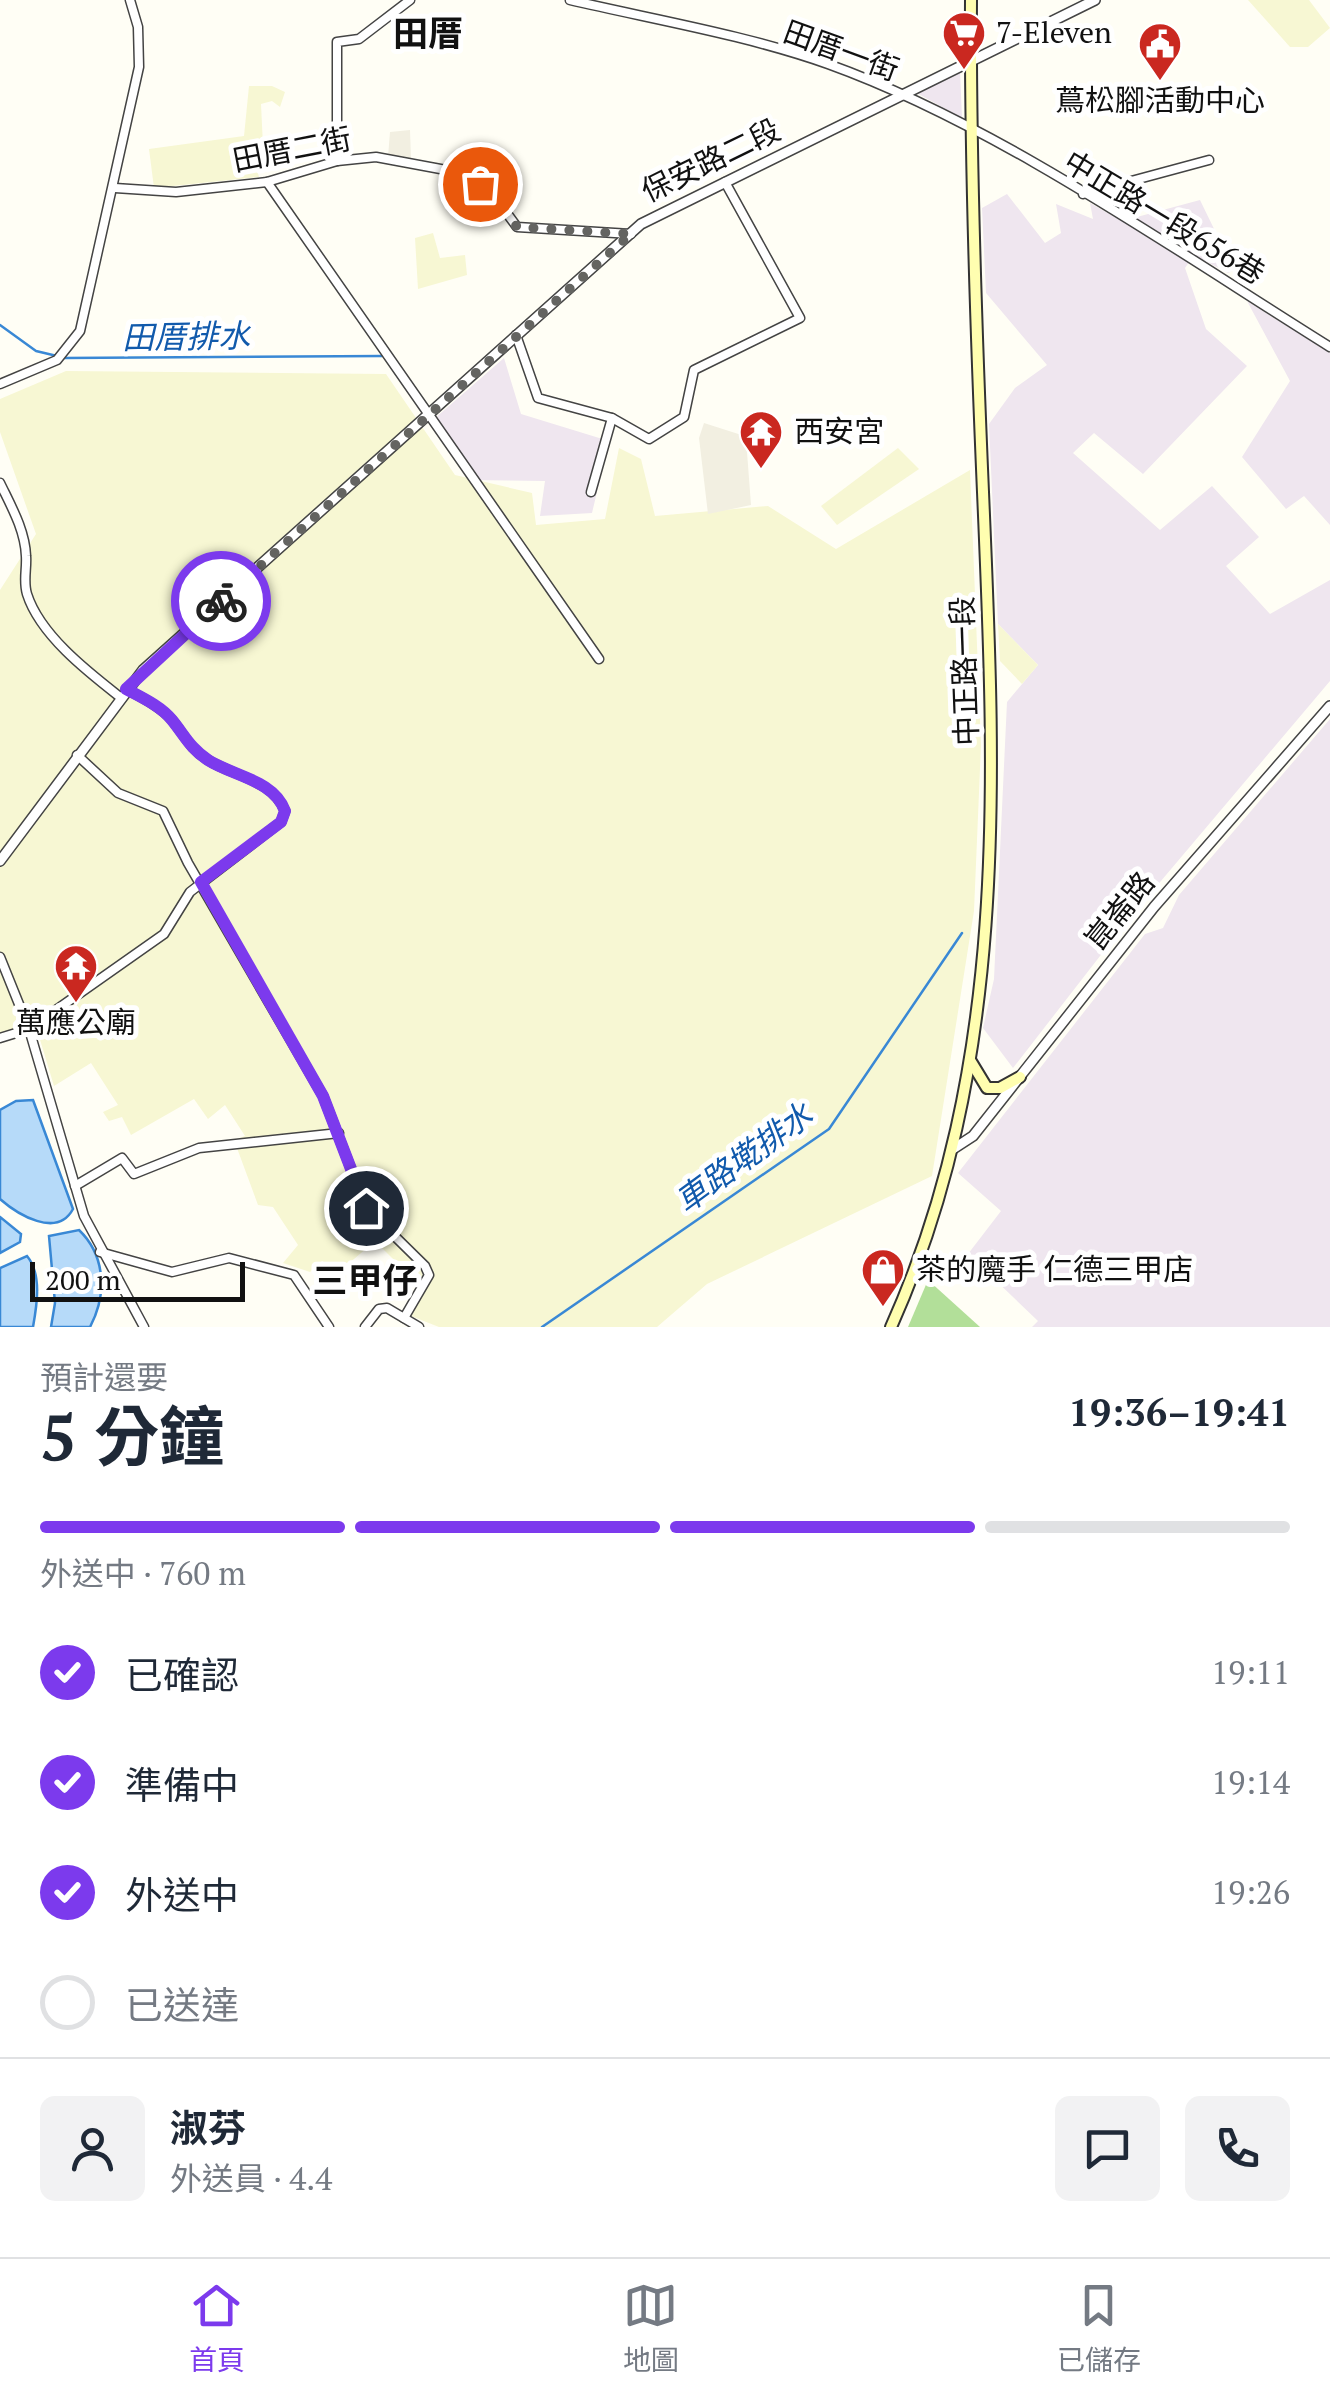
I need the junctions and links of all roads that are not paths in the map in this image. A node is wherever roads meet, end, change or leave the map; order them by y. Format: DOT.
graph roads {
  1 [pos="130,0"];
  2 [pos="410,0"];
  3 [pos="570,0"];
  4 [pos="971,0"];
  5 [pos="1094,0"];
  6 [pos="971,61"];
  7 [pos="901,96"];
  8 [pos="973,131"];
  9 [pos="1208,160"];
  10 [pos="337,161"];
  11 [pos="267,182"];
  12 [pos="725,182"];
  13 [pos="115,188"];
  14 [pos="1082,194"];
  15 [pos="631,234"];
  16 [pos="516,335"];
  17 [pos="1330,346"];
  18 [pos="0,384"];
  19 [pos="430,414"];
  20 [pos="612,418"];
  21 [pos="0,483"];
  22 [pos="591,492"];
  23 [pos="599,659"];
  24 [pos="123,693"];
  25 [pos="1330,706"];
  26 [pos="77,755"];
  27 [pos="0,861"];
  28 [pos="201,882"];
  29 [pos="0,957"];
  30 [pos="29,1030"];
  31 [pos="0,1038"];
  32 [pos="970,1060"];
  33 [pos="1020,1077"];
  34 [pos="340,1133"];
  35 [pos="954,1149"];
  36 [pos="76,1186"];
  37 [pos="100,1252"];
  38 [pos="404,1318"];
  39 [pos="144,1327"];
  40 [pos="328,1327"];
  41 [pos="365,1327"];
  42 [pos="419,1327"];
  43 [pos="892,1327"];
  1 -- 13 [label="street"];
  2 -- 10 [label="street"];
  3 -- 7 [label="street, 田厝一街"];
  4 -- 6 [label="main road, 中正路一段"];
  5 -- 6 [label="street, 保安路二段"];
  6 -- 7 [label="street, 保安路二段"];
  6 -- 8 [label="main road, 中正路一段"];
  7 -- 8 [label="street, 田厝一街"];
  7 -- 12 [label="street, 保安路二段"];
  8 -- 14 [label="street, 中正路一段656巷"];
  8 -- 32 [label="main road, 中正路一段"];
  9 -- 14 [label="street"];
  10 -- 11 [label="street, 田厝二街"];
  10 -- 15 [label="street, 田厝二街"];
  11 -- 13 [label="street, 田厝二街"];
  11 -- 19 [label="street"];
  12 -- 15 [label="street, 保安路二段"];
  12 -- 20 [label="street"];
  13 -- 18 [label="street"];
  14 -- 17 [label="street, 中正路一段656巷"];
  15 -- 16 [label="street, 保安路二段"];
  16 -- 19 [label="street, 保安路二段"];
  16 -- 20 [label="street"];
  19 -- 23 [label="street"];
  19 -- 24 [label="street, 保安路二段"];
  20 -- 22 [label="street"];
  21 -- 24 [label="street"];
  24 -- 26 [label="street, 保安路二段"];
  24 -- 28 [label="street"];
  25 -- 33 [label="street, 崑崙路"];
  26 -- 27 [label="street, 保安路二段"];
  26 -- 28 [label="street"];
  28 -- 30 [label="street"];
  28 -- 34 [label="street"];
  29 -- 30 [label="street"];
  30 -- 31 [label="street"];
  30 -- 36 [label="street"];
  32 -- 33 [label="main road"];
  32 -- 35 [label="main road, 中正路一段"];
  33 -- 35 [label="street, 崑崙路"];
  34 -- 36 [label="street"];
  34 -- 38 [label="street"];
  35 -- 43 [label="main road, 中正路一段"];
  36 -- 37 [label="street"];
  37 -- 39 [label="street"];
  37 -- 40 [label="street"];
  38 -- 41 [label="street"];
  38 -- 42 [label="street"];
}
